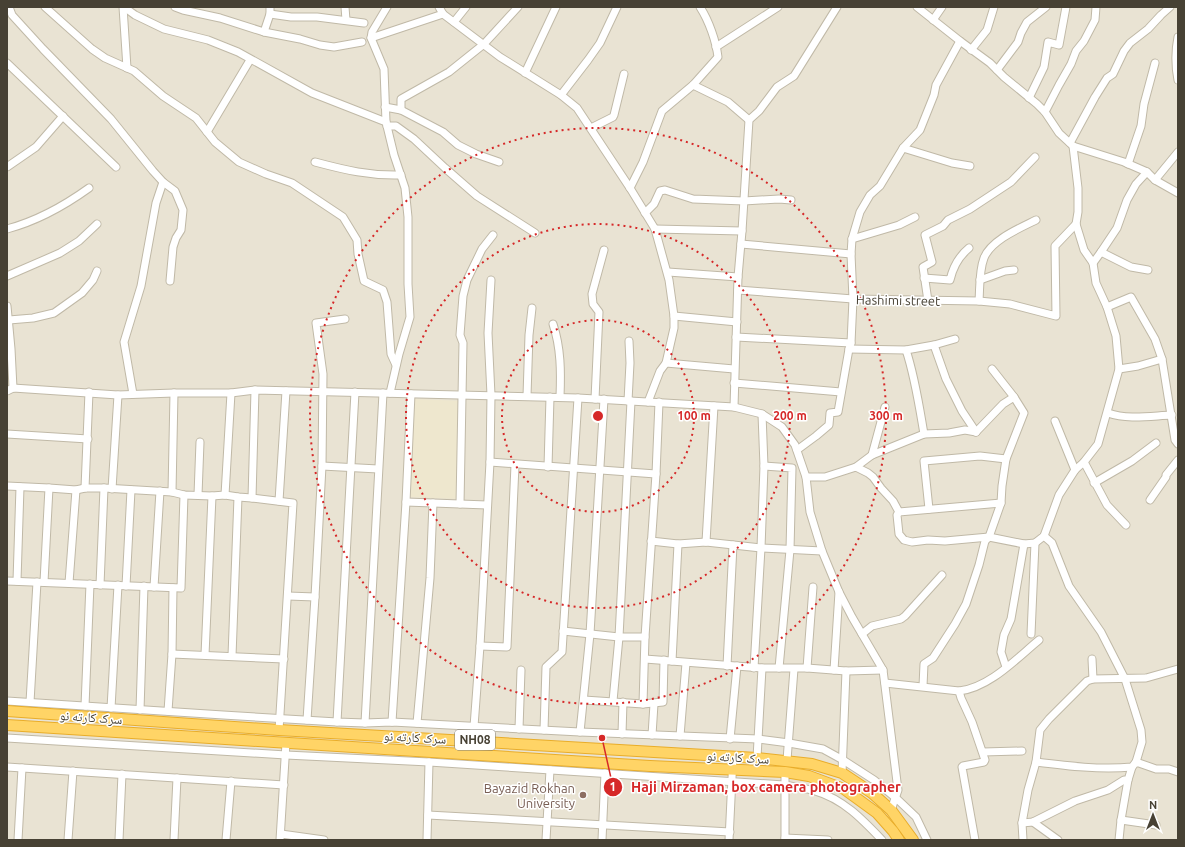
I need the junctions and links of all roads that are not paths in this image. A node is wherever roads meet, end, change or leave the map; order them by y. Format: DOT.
graph roads {
  1 [pos="8,7"];
  2 [pos="45,7"];
  3 [pos="123,7"];
  4 [pos="175,7"];
  5 [pos="345,7"];
  6 [pos="387,7"];
  7 [pos="466,7"];
  8 [pos="518,7"];
  9 [pos="556,7"];
  10 [pos="617,7"];
  11 [pos="700,7"];
  12 [pos="778,7"];
  13 [pos="837,7"];
  14 [pos="917,7"];
  15 [pos="942,7"];
  16 [pos="994,7"];
  17 [pos="1046,7"];
  18 [pos="1066,7"];
  19 [pos="1096,7"];
  20 [pos="1170,7"];
  21 [pos="441,10"];
  22 [pos="270,11"];
  23 [pos="346,20"];
  24 [pos="933,20"];
  25 [pos="364,22"];
  26 [pos="454,22"];
  27 [pos="264,32"];
  28 [pos="1178,37"];
  29 [pos="371,38"];
  30 [pos="960,41"];
  31 [pos="362,42"];
  32 [pos="484,44"];
  33 [pos="716,47"];
  34 [pos="971,50"];
  35 [pos="250,60"];
  36 [pos="7,63"];
  37 [pos="1156,63"];
  38 [pos="126,68"];
  39 [pos="997,70"];
  40 [pos="525,73"];
  41 [pos="624,74"];
  42 [pos="1178,80"];
  43 [pos="693,85"];
  44 [pos="561,95"];
  45 [pos="1029,98"];
  46 [pos="385,107"];
  47 [pos="401,110"];
  48 [pos="1045,112"];
  49 [pos="63,116"];
  50 [pos="749,120"];
  51 [pos="386,124"];
  52 [pos="590,128"];
  53 [pos="207,132"];
  54 [pos="1071,144"];
  55 [pos="903,148"];
  56 [pos="1178,152"];
  57 [pos="1035,157"];
  58 [pos="316,162"];
  59 [pos="499,162"];
  60 [pos="1128,164"];
  61 [pos="970,166"];
  62 [pos="7,167"];
  63 [pos="116,167"];
  64 [pos="1147,172"];
  65 [pos="400,175"];
  66 [pos="1155,180"];
  67 [pos="163,182"];
  68 [pos="89,188"];
  69 [pos="630,188"];
  70 [pos="1178,194"];
  71 [pos="791,200"];
  72 [pos="744,201"];
  73 [pos="645,213"];
  74 [pos="915,217"];
  75 [pos="1036,220"];
  76 [pos="98,224"];
  77 [pos="1076,224"];
  78 [pos="7,229"];
  79 [pos="655,229"];
  80 [pos="742,231"];
  81 [pos="535,233"];
  82 [pos="493,236"];
  83 [pos="852,239"];
  84 [pos="741,244"];
  85 [pos="969,248"];
  86 [pos="604,250"];
  87 [pos="1102,252"];
  88 [pos="851,254"];
  89 [pos="1093,263"];
  90 [pos="1014,270"];
  91 [pos="1148,270"];
  92 [pos="97,271"];
  93 [pos="668,272"];
  94 [pos="7,276"];
  95 [pos="738,277"];
  96 [pos="924,278"];
  97 [pos="491,280"];
  98 [pos="980,280"];
  99 [pos="170,281"];
  100 [pos="738,290"];
  101 [pos="853,299"];
  102 [pos="928,301"];
  103 [pos="978,301"];
  104 [pos="1107,307"];
  105 [pos="532,308"];
  106 [pos="8,313"];
  107 [pos="674,316"];
  108 [pos="345,319"];
  109 [pos="737,322"];
  110 [pos="553,324"];
  111 [pos="736,337"];
  112 [pos="955,339"];
  113 [pos="629,341"];
  114 [pos="934,345"];
  115 [pos="850,346"];
  116 [pos="906,350"];
  117 [pos="1162,359"];
  118 [pos="396,364"];
  119 [pos="666,364"];
  120 [pos="734,369"];
  121 [pos="992,369"];
  122 [pos="1119,369"];
  123 [pos="734,383"];
  124 [pos="10,390"];
  125 [pos="255,390"];
  126 [pos="286,391"];
  127 [pos="323,391"];
  128 [pos="89,392"];
  129 [pos="355,392"];
  130 [pos="841,392"];
  131 [pos="174,393"];
  132 [pos="231,393"];
  133 [pos="387,393"];
  134 [pos="118,394"];
  135 [pos="133,394"];
  136 [pos="411,394"];
  137 [pos="463,395"];
  138 [pos="491,395"];
  139 [pos="527,396"];
  140 [pos="550,397"];
  141 [pos="560,397"];
  142 [pos="1014,397"];
  143 [pos="578,398"];
  144 [pos="595,399"];
  145 [pos="604,399"];
  146 [pos="630,401"];
  147 [pos="648,402"];
  148 [pos="659,402"];
  149 [pos="714,406"];
  150 [pos="734,407"];
  151 [pos="885,407"];
  152 [pos="1108,413"];
  153 [pos="762,414"];
  154 [pos="1172,414"];
  155 [pos="1055,421"];
  156 [pos="976,432"];
  157 [pos="7,434"];
  158 [pos="924,434"];
  159 [pos="88,439"];
  160 [pos="200,442"];
  161 [pos="1156,444"];
  162 [pos="1178,444"];
  163 [pos="797,450"];
  164 [pos="872,455"];
  165 [pos="1006,459"];
  166 [pos="1178,460"];
  167 [pos="490,462"];
  168 [pos="1084,462"];
  169 [pos="515,465"];
  170 [pos="322,466"];
  171 [pos="764,466"];
  172 [pos="352,467"];
  173 [pos="548,467"];
  174 [pos="856,467"];
  175 [pos="574,468"];
  176 [pos="378,469"];
  177 [pos="600,470"];
  178 [pos="1075,470"];
  179 [pos="628,473"];
  180 [pos="656,474"];
  181 [pos="806,477"];
  182 [pos="1094,482"];
  183 [pos="7,486"];
  184 [pos="20,487"];
  185 [pos="49,488"];
  186 [pos="86,488"];
  187 [pos="104,488"];
  188 [pos="112,489"];
  189 [pos="76,490"];
  190 [pos="131,490"];
  191 [pos="160,491"];
  192 [pos="172,492"];
  193 [pos="184,495"];
  194 [pos="198,495"];
  195 [pos="225,495"];
  196 [pos="212,496"];
  197 [pos="238,497"];
  198 [pos="252,498"];
  199 [pos="1150,500"];
  200 [pos="279,501"];
  201 [pos="406,502"];
  202 [pos="433,503"];
  203 [pos="1001,503"];
  204 [pos="460,504"];
  205 [pos="487,505"];
  206 [pos="929,509"];
  207 [pos="899,512"];
  208 [pos="1126,525"];
  209 [pos="1044,536"];
  210 [pos="989,537"];
  211 [pos="651,541"];
  212 [pos="706,542"];
  213 [pos="1035,543"];
  214 [pos="678,544"];
  215 [pos="1024,544"];
  216 [pos="733,545"];
  217 [pos="761,548"];
  218 [pos="790,550"];
  219 [pos="822,551"];
  220 [pos="942,575"];
  221 [pos="7,581"];
  222 [pos="17,581"];
  223 [pos="40,582"];
  224 [pos="70,583"];
  225 [pos="90,584"];
  226 [pos="100,585"];
  227 [pos="122,585"];
  228 [pos="144,586"];
  229 [pos="154,587"];
  230 [pos="813,587"];
  231 [pos="173,588"];
  232 [pos="839,592"];
  233 [pos="288,596"];
  234 [pos="315,597"];
  235 [pos="563,631"];
  236 [pos="590,634"];
  237 [pos="862,634"];
  238 [pos="1031,634"];
  239 [pos="645,636"];
  240 [pos="619,637"];
  241 [pos="1039,640"];
  242 [pos="480,646"];
  243 [pos="172,654"];
  244 [pos="205,655"];
  245 [pos="232,656"];
  246 [pos="284,659"];
  247 [pos="1092,659"];
  248 [pos="645,660"];
  249 [pos="664,660"];
  250 [pos="672,661"];
  251 [pos="686,663"];
  252 [pos="727,666"];
  253 [pos="737,666"];
  254 [pos="1006,667"];
  255 [pos="754,668"];
  256 [pos="762,668"];
  257 [pos="779,668"];
  258 [pos="807,668"];
  259 [pos="794,669"];
  260 [pos="1178,669"];
  261 [pos="521,670"];
  262 [pos="834,670"];
  263 [pos="883,670"];
  264 [pos="846,671"];
  265 [pos="1093,679"];
  266 [pos="1125,679"];
  267 [pos="885,683"];
  268 [pos="923,686"];
  269 [pos="959,691"];
  270 [pos="584,700"];
  271 [pos="7,701"];
  272 [pos="613,701"];
  273 [pos="30,702"];
  274 [pos="623,702"];
  275 [pos="643,704"];
  276 [pos="654,704"];
  277 [pos="85,706"];
  278 [pos="111,708"];
  279 [pos="140,710"];
  280 [pos="7,711"];
  281 [pos="168,711"];
  282 [pos="280,718"];
  283 [pos="307,720"];
  284 [pos="338,722"];
  285 [pos="392,722"];
  286 [pos="365,723"];
  287 [pos="417,723"];
  288 [pos="7,724"];
  289 [pos="474,725"];
  290 [pos="519,728"];
  291 [pos="279,730"];
  292 [pos="544,730"];
  293 [pos="580,732"];
  294 [pos="622,734"];
  295 [pos="652,735"];
  296 [pos="680,736"];
  297 [pos="7,738"];
  298 [pos="730,739"];
  299 [pos="758,739"];
  300 [pos="473,740"];
  301 [pos="286,743"];
  302 [pos="789,743"];
  303 [pos="1022,751"];
  304 [pos="983,752"];
  305 [pos="286,755"];
  306 [pos="733,757"];
  307 [pos="757,758"];
  308 [pos="787,760"];
  309 [pos="843,760"];
  310 [pos="429,762"];
  311 [pos="1036,762"];
  312 [pos="1134,765"];
  313 [pos="7,767"];
  314 [pos="22,768"];
  315 [pos="550,770"];
  316 [pos="732,770"];
  317 [pos="73,771"];
  318 [pos="785,772"];
  319 [pos="1178,772"];
  320 [pos="605,773"];
  321 [pos="842,773"];
  322 [pos="122,774"];
  323 [pos="177,778"];
  324 [pos="1128,780"];
  325 [pos="231,781"];
  326 [pos="732,781"];
  327 [pos="284,785"];
  328 [pos="784,785"];
  329 [pos="896,798"];
  330 [pos="891,810"];
  331 [pos="428,815"];
  332 [pos="1121,820"];
  333 [pos="547,822"];
  334 [pos="1032,822"];
  335 [pos="1022,823"];
  336 [pos="603,825"];
  337 [pos="1156,825"];
  338 [pos="729,836"];
  339 [pos="280,837"];
  340 [pos="785,839"];
  341 [pos="18,840"];
  342 [pos="68,840"];
  343 [pos="119,840"];
  344 [pos="174,840"];
  345 [pos="226,840"];
  346 [pos="324,840"];
  347 [pos="427,840"];
  348 [pos="546,840"];
  349 [pos="602,840"];
  350 [pos="828,840"];
  351 [pos="882,840"];
  352 [pos="899,840"];
  353 [pos="913,840"];
  354 [pos="927,840"];
  355 [pos="975,840"];
  356 [pos="1023,840"];
  357 [pos="1058,840"];
  358 [pos="1120,840"];
  1 -- 67 [label="street"];
  2 -- 38 [label="street"];
  3 -- 35 [label="street"];
  3 -- 38 [label="street"];
  4 -- 27 [label="street"];
  5 -- 23 [label="street"];
  6 -- 29 [label="street"];
  7 -- 26 [label="street"];
  8 -- 32 [label="street"];
  9 -- 40 [label="street"];
  10 -- 44 [label="street"];
  11 -- 33 [label="street"];
  12 -- 33 [label="street"];
  13 -- 50 [label="street"];
  14 -- 24 [label="street"];
  15 -- 24 [label="street"];
  16 -- 34 [label="street"];
  17 -- 39 [label="street"];
  18 -- 45 [label="street"];
  19 -- 48 [label="street"];
  20 -- 54 [label="street"];
  21 -- 26 [label="street"];
  21 -- 29 [label="street"];
  22 -- 23 [label="street"];
  22 -- 27 [label="street"];
  23 -- 25 [label="street"];
  24 -- 30 [label="street"];
  26 -- 32 [label="street"];
  27 -- 31 [label="street"];
  28 -- 42 [label="street"];
  29 -- 46 [label="street"];
  30 -- 34 [label="street"];
  30 -- 55 [label="street"];
  32 -- 40 [label="street"];
  32 -- 47 [label="street"];
  33 -- 43 [label="street"];
  34 -- 39 [label="street"];
  35 -- 51 [label="street"];
  35 -- 53 [label="street"];
  36 -- 49 [label="street"];
  37 -- 60 [label="street"];
  38 -- 53 [label="street"];
  39 -- 45 [label="street"];
  40 -- 44 [label="street"];
  41 -- 52 [label="street"];
  43 -- 50 [label="street"];
  43 -- 69 [label="street"];
  44 -- 52 [label="street"];
  45 -- 48 [label="street"];
  46 -- 47 [label="street"];
  46 -- 51 [label="street"];
  47 -- 59 [label="street"];
  48 -- 54 [label="street"];
  49 -- 62 [label="street"];
  49 -- 63 [label="street"];
  50 -- 72 [label="street"];
  51 -- 65 [label="street"];
  51 -- 81 [label="street"];
  52 -- 69 [label="street"];
  53 -- 118 [label="street"];
  54 -- 60 [label="street"];
  54 -- 77 [label="street"];
  55 -- 61 [label="street"];
  55 -- 83 [label="street"];
  56 -- 66 [label="street"];
  57 -- 96 [label="street"];
  58 -- 65 [label="street"];
  60 -- 64 [label="street"];
  64 -- 66 [label="street"];
  64 -- 87 [label="street"];
  65 -- 118 [label="street"];
  66 -- 70 [label="street"];
  67 -- 99 [label="street"];
  67 -- 135 [label="street"];
  68 -- 78 [label="street"];
  69 -- 73 [label="street"];
  71 -- 72 [label="street"];
  72 -- 73 [label="street"];
  72 -- 80 [label="street"];
  73 -- 79 [label="street"];
  74 -- 83 [label="street"];
  75 -- 98 [label="street"];
  76 -- 94 [label="street"];
  77 -- 89 [label="street"];
  77 -- 103 [label="street, Hashimi street"];
  79 -- 80 [label="street"];
  79 -- 93 [label="street"];
  80 -- 84 [label="street"];
  82 -- 137 [label="street"];
  83 -- 88 [label="street"];
  84 -- 88 [label="street"];
  84 -- 95 [label="street"];
  85 -- 96 [label="street"];
  86 -- 144 [label="street"];
  87 -- 89 [label="street"];
  87 -- 91 [label="street"];
  88 -- 101 [label="street"];
  89 -- 104 [label="street"];
  90 -- 98 [label="street"];
  92 -- 106 [label="street"];
  93 -- 95 [label="street"];
  93 -- 107 [label="street"];
  95 -- 100 [label="street"];
  96 -- 102 [label="street"];
  97 -- 138 [label="street"];
  98 -- 103 [label="street"];
  100 -- 101 [label="street, Hashimi street"];
  100 -- 109 [label="street"];
  101 -- 102 [label="street, Hashimi street"];
  101 -- 115 [label="street"];
  102 -- 103 [label="street, Hashimi street"];
  104 -- 117 [label="street"];
  104 -- 122 [label="street"];
  105 -- 139 [label="street"];
  106 -- 124 [label="street"];
  107 -- 109 [label="street"];
  107 -- 119 [label="street"];
  108 -- 127 [label="street"];
  109 -- 111 [label="street"];
  110 -- 141 [label="street"];
  111 -- 115 [label="street"];
  111 -- 120 [label="street"];
  112 -- 114 [label="street"];
  113 -- 146 [label="street"];
  114 -- 116 [label="street"];
  114 -- 156 [label="street"];
  115 -- 116 [label="street"];
  115 -- 130 [label="street"];
  116 -- 158 [label="street"];
  117 -- 122 [label="street"];
  117 -- 154 [label="street"];
  118 -- 133 [label="street"];
  119 -- 120 [label="street"];
  119 -- 147 [label="street"];
  120 -- 123 [label="street"];
  121 -- 142 [label="street"];
  122 -- 152 [label="street"];
  123 -- 130 [label="street"];
  123 -- 150 [label="street"];
  124 -- 128 [label="street"];
  125 -- 126 [label="street"];
  125 -- 132 [label="street"];
  125 -- 198 [label="street"];
  126 -- 127 [label="street"];
  126 -- 200 [label="street"];
  127 -- 129 [label="street"];
  127 -- 170 [label="street"];
  128 -- 134 [label="street"];
  128 -- 159 [label="street"];
  129 -- 133 [label="street"];
  129 -- 172 [label="street"];
  130 -- 163 [label="street"];
  131 -- 132 [label="street"];
  131 -- 135 [label="street"];
  131 -- 192 [label="street"];
  132 -- 195 [label="street"];
  133 -- 136 [label="street"];
  133 -- 176 [label="street"];
  134 -- 135 [label="street"];
  134 -- 188 [label="street"];
  136 -- 137 [label="street"];
  136 -- 201 [label="street"];
  137 -- 138 [label="street"];
  137 -- 204 [label="street"];
  138 -- 139 [label="street"];
  138 -- 167 [label="street"];
  139 -- 140 [label="street"];
  140 -- 141 [label="street"];
  140 -- 173 [label="street"];
  141 -- 143 [label="street"];
  142 -- 156 [label="street"];
  142 -- 165 [label="street"];
  143 -- 144 [label="street"];
  143 -- 175 [label="street"];
  144 -- 145 [label="street"];
  145 -- 146 [label="street"];
  145 -- 177 [label="street"];
  146 -- 147 [label="street"];
  146 -- 179 [label="street"];
  147 -- 148 [label="street"];
  148 -- 149 [label="street"];
  148 -- 180 [label="street"];
  149 -- 150 [label="street"];
  149 -- 212 [label="street"];
  150 -- 153 [label="street"];
  151 -- 164 [label="street"];
  152 -- 154 [label="street"];
  152 -- 168 [label="street"];
  153 -- 163 [label="street"];
  153 -- 171 [label="street"];
  154 -- 162 [label="street"];
  155 -- 178 [label="street"];
  156 -- 158 [label="street"];
  157 -- 159 [label="street"];
  158 -- 164 [label="street"];
  159 -- 186 [label="street"];
  160 -- 194 [label="street"];
  161 -- 182 [label="street"];
  163 -- 181 [label="street"];
  164 -- 174 [label="street"];
  165 -- 203 [label="street"];
  165 -- 206 [label="street"];
  166 -- 199 [label="street"];
  167 -- 169 [label="street"];
  167 -- 205 [label="street"];
  168 -- 178 [label="street"];
  168 -- 182 [label="street"];
  169 -- 173 [label="street"];
  169 -- 242 [label="street"];
  170 -- 172 [label="street"];
  170 -- 234 [label="street"];
  171 -- 217 [label="street"];
  171 -- 218 [label="street"];
  172 -- 176 [label="street"];
  172 -- 284 [label="street"];
  173 -- 175 [label="street"];
  174 -- 181 [label="street"];
  174 -- 207 [label="street"];
  175 -- 177 [label="street"];
  175 -- 235 [label="street"];
  176 -- 286 [label="street"];
  177 -- 179 [label="street"];
  177 -- 236 [label="street"];
  178 -- 209 [label="street"];
  179 -- 180 [label="street"];
  179 -- 240 [label="street"];
  180 -- 211 [label="street"];
  181 -- 219 [label="street"];
  182 -- 208 [label="street"];
  183 -- 184 [label="street"];
  184 -- 185 [label="street"];
  184 -- 222 [label="street"];
  185 -- 189 [label="street"];
  185 -- 223 [label="street"];
  186 -- 187 [label="street"];
  186 -- 189 [label="street"];
  187 -- 188 [label="street"];
  187 -- 226 [label="street"];
  188 -- 190 [label="street"];
  189 -- 224 [label="street"];
  190 -- 191 [label="street"];
  190 -- 227 [label="street"];
  191 -- 192 [label="street"];
  191 -- 229 [label="street"];
  192 -- 193 [label="street"];
  193 -- 194 [label="street"];
  193 -- 231 [label="street"];
  194 -- 196 [label="street"];
  195 -- 196 [label="street"];
  195 -- 197 [label="street"];
  196 -- 244 [label="street"];
  197 -- 198 [label="street"];
  197 -- 245 [label="street"];
  198 -- 200 [label="street"];
  200 -- 233 [label="street"];
  201 -- 202 [label="street"];
  201 -- 285 [label="street"];
  202 -- 204 [label="street"];
  202 -- 287 [label="street"];
  203 -- 206 [label="street"];
  203 -- 210 [label="street"];
  204 -- 205 [label="street"];
  205 -- 242 [label="street"];
  206 -- 207 [label="street"];
  207 -- 210 [label="street"];
  209 -- 213 [label="street"];
  209 -- 266 [label="street"];
  210 -- 215 [label="street"];
  210 -- 268 [label="street"];
  211 -- 214 [label="street"];
  211 -- 239 [label="street"];
  212 -- 214 [label="street"];
  212 -- 216 [label="street"];
  213 -- 215 [label="street"];
  213 -- 238 [label="street"];
  214 -- 250 [label="street"];
  215 -- 254 [label="street"];
  216 -- 217 [label="street"];
  216 -- 252 [label="street"];
  217 -- 218 [label="street"];
  217 -- 255 [label="street"];
  218 -- 219 [label="street"];
  218 -- 257 [label="street"];
  219 -- 232 [label="street"];
  220 -- 237 [label="street"];
  221 -- 222 [label="street"];
  222 -- 223 [label="street"];
  223 -- 224 [label="street"];
  223 -- 273 [label="street"];
  224 -- 225 [label="street"];
  225 -- 226 [label="street"];
  225 -- 277 [label="street"];
  226 -- 227 [label="street"];
  227 -- 228 [label="street"];
  227 -- 278 [label="street"];
  228 -- 229 [label="street"];
  228 -- 279 [label="street"];
  229 -- 231 [label="street"];
  230 -- 258 [label="street"];
  231 -- 243 [label="street"];
  232 -- 237 [label="street"];
  232 -- 262 [label="street"];
  233 -- 234 [label="street"];
  233 -- 246 [label="street"];
  234 -- 283 [label="street"];
  235 -- 236 [label="street"];
  235 -- 292 [label="street"];
  236 -- 240 [label="street"];
  236 -- 270 [label="street"];
  237 -- 263 [label="street"];
  239 -- 240 [label="street"];
  239 -- 248 [label="street"];
  240 -- 272 [label="street"];
  241 -- 254 [label="street"];
  242 -- 289 [label="street"];
  243 -- 244 [label="street"];
  243 -- 281 [label="street"];
  244 -- 245 [label="street"];
  245 -- 246 [label="street"];
  246 -- 282 [label="street"];
  247 -- 265 [label="street"];
  248 -- 249 [label="street"];
  248 -- 275 [label="street"];
  249 -- 250 [label="street"];
  249 -- 276 [label="street"];
  250 -- 251 [label="street"];
  251 -- 252 [label="street"];
  251 -- 296 [label="street"];
  252 -- 253 [label="street"];
  253 -- 255 [label="street"];
  253 -- 298 [label="street"];
  254 -- 269 [label="street"];
  255 -- 256 [label="street"];
  256 -- 257 [label="street"];
  256 -- 299 [label="street"];
  257 -- 259 [label="street"];
  258 -- 259 [label="street"];
  258 -- 262 [label="street"];
  259 -- 302 [label="street"];
  260 -- 266 [label="street"];
  261 -- 290 [label="street"];
  262 -- 264 [label="street"];
  263 -- 264 [label="street"];
  263 -- 267 [label="street"];
  264 -- 309 [label="street"];
  265 -- 266 [label="street"];
  265 -- 311 [label="street"];
  266 -- 312 [label="street"];
  267 -- 268 [label="street"];
  267 -- 329 [label="street"];
  268 -- 269 [label="street"];
  269 -- 304 [label="street"];
  270 -- 272 [label="street"];
  270 -- 293 [label="street"];
  271 -- 273 [label="street"];
  272 -- 274 [label="street"];
  273 -- 277 [label="street"];
  274 -- 275 [label="street"];
  274 -- 294 [label="street"];
  275 -- 276 [label="street"];
  276 -- 295 [label="street"];
  277 -- 278 [label="street"];
  278 -- 279 [label="street"];
  279 -- 281 [label="street"];
  280 -- 291 [label="highway, سرک کارته نو / NH08"];
  281 -- 282 [label="street"];
  282 -- 283 [label="street"];
  282 -- 291 [label="street"];
  283 -- 284 [label="street"];
  284 -- 286 [label="street"];
  285 -- 286 [label="street"];
  285 -- 287 [label="street"];
  287 -- 289 [label="street"];
  288 -- 301 [label="highway, سرک کارته نو / NH08"];
  289 -- 290 [label="street"];
  289 -- 300 [label="street"];
  290 -- 292 [label="street"];
  291 -- 300 [label="highway, سرک کارته نو / NH08"];
  292 -- 293 [label="street"];
  293 -- 294 [label="street"];
  294 -- 295 [label="street"];
  295 -- 296 [label="street"];
  296 -- 298 [label="street"];
  297 -- 305 [label="street"];
  298 -- 299 [label="street"];
  299 -- 302 [label="street"];
  299 -- 307 [label="street"];
  300 -- 306 [label="highway, سرک کارته نو / NH08"];
  301 -- 305 [label="street"];
  301 -- 316 [label="highway, سرک کارته نو / NH08"];
  302 -- 308 [label="street"];
  302 -- 309 [label="street"];
  303 -- 304 [label="street"];
  304 -- 355 [label="street"];
  305 -- 310 [label="street"];
  305 -- 327 [label="street"];
  306 -- 307 [label="highway, سرک کارته نو / NH08"];
  306 -- 316 [label="street"];
  307 -- 308 [label="highway, سرک کارته نو / NH08"];
  308 -- 321 [label="highway, سرک کارته نو / NH08"];
  309 -- 321 [label="street"];
  309 -- 329 [label="street"];
  310 -- 315 [label="street"];
  310 -- 331 [label="street"];
  311 -- 312 [label="street"];
  311 -- 335 [label="street"];
  312 -- 319 [label="street"];
  312 -- 324 [label="street"];
  313 -- 314 [label="street"];
  314 -- 317 [label="street"];
  314 -- 341 [label="street"];
  315 -- 320 [label="street"];
  315 -- 333 [label="street"];
  316 -- 318 [label="highway, سرک کارته نو / NH08"];
  316 -- 326 [label="street"];
  317 -- 322 [label="street"];
  317 -- 342 [label="street"];
  318 -- 328 [label="street"];
  318 -- 352 [label="highway, سرک کارته نو / NH08"];
  320 -- 326 [label="street"];
  320 -- 336 [label="street"];
  321 -- 330 [label="highway, سرک کارته نو / NH08"];
  322 -- 323 [label="street"];
  322 -- 343 [label="street"];
  323 -- 325 [label="street"];
  323 -- 344 [label="street"];
  324 -- 332 [label="street"];
  324 -- 334 [label="street"];
  325 -- 327 [label="street"];
  325 -- 345 [label="street"];
  326 -- 328 [label="street"];
  326 -- 338 [label="street"];
  327 -- 339 [label="street"];
  328 -- 340 [label="street"];
  328 -- 351 [label="street"];
  329 -- 330 [label="street"];
  329 -- 354 [label="street"];
  330 -- 353 [label="highway, سرک کارته نو / NH08"];
  331 -- 333 [label="street"];
  331 -- 347 [label="street"];
  332 -- 337 [label="street"];
  332 -- 358 [label="street"];
  333 -- 336 [label="street"];
  333 -- 348 [label="street"];
  334 -- 335 [label="street"];
  334 -- 357 [label="street"];
  335 -- 356 [label="street"];
  336 -- 338 [label="street"];
  336 -- 349 [label="street"];
  339 -- 346 [label="street"];
  340 -- 350 [label="street"];
}
